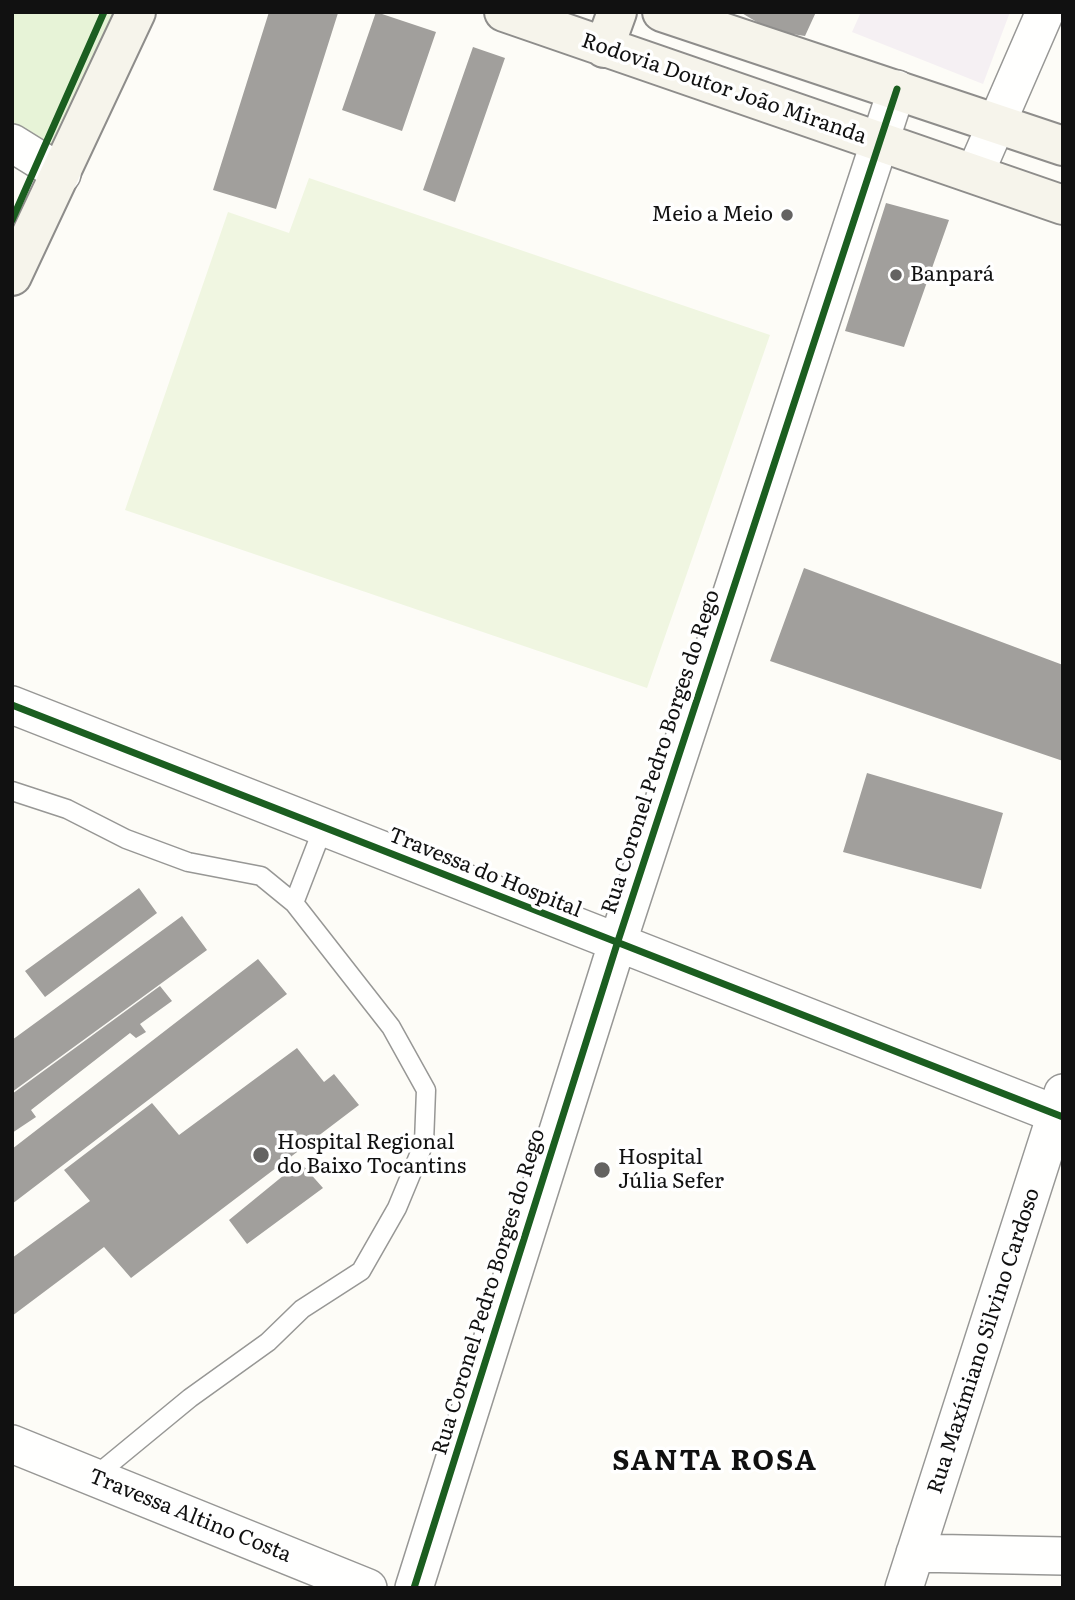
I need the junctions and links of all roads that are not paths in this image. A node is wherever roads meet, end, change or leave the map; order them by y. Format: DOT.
graph roads {
  1 [pos="136,12"];
  2 [pos="504,12"];
  3 [pos="617,12"];
  4 [pos="662,12"];
  5 [pos="1045,12"];
  6 [pos="604,48"];
  7 [pos="897,89"];
  8 [pos="995,124"];
  9 [pos="12,143"];
  10 [pos="877,143"];
  11 [pos="1063,146"];
  12 [pos="975,173"];
  13 [pos="62,174"];
  14 [pos="1063,205"];
  15 [pos="12,276"];
  16 [pos="12,705"];
  17 [pos="12,791"];
  18 [pos="324,828"];
  19 [pos="294,903"];
  20 [pos="617,944"];
  21 [pos="1061,1108"];
  22 [pos="12,1444"];
  23 [pos="94,1478"];
  24 [pos="915,1553"];
  25 [pos="1063,1556"];
  26 [pos="368,1588"];
  27 [pos="414,1588"];
  28 [pos="904,1588"];
  1 -- 13 [label="main road"];
  2 -- 6 [label="main road, Rodovia Doutor João Miranda"];
  3 -- 6 [label="main road"];
  4 -- 7 [label="main road"];
  5 -- 8 [label="street"];
  6 -- 10 [label="main road, Rodovia Doutor João Miranda"];
  7 -- 8 [label="main road"];
  7 -- 10 [label="street, Rua Coronel Pedro Borges do Rego"];
  8 -- 11 [label="main road"];
  8 -- 12 [label="street"];
  9 -- 13 [label="street"];
  10 -- 12 [label="main road, Rodovia Doutor João Miranda"];
  10 -- 20 [label="street, Rua Coronel Pedro Borges do Rego"];
  12 -- 14 [label="main road, Rodovia Doutor João Miranda"];
  13 -- 15 [label="main road"];
  16 -- 18 [label="street, Travessa do Hospital"];
  17 -- 19 [label="lane"];
  18 -- 19 [label="lane"];
  18 -- 20 [label="street, Travessa do Hospital"];
  19 -- 23 [label="lane"];
  20 -- 21 [label="street, Travessa do Hospital"];
  20 -- 27 [label="street, Rua Coronel Pedro Borges do Rego"];
  21 -- 24 [label="street, Rua Maxímiano Silvino Cardoso"];
  22 -- 23 [label="street, Travessa Altino Costa"];
  23 -- 26 [label="street, Travessa Altino Costa"];
  24 -- 25 [label="street"];
  24 -- 28 [label="street, Rua Maxímiano Silvino Cardoso"];
}
